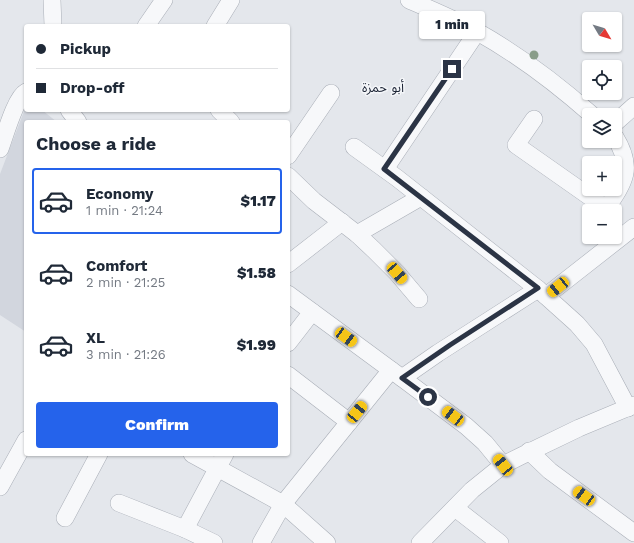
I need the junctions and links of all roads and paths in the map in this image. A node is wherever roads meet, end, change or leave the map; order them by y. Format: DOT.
graph roads {
  1 [pos="52,0"];
  2 [pos="164,0"];
  3 [pos="231,0"];
  4 [pos="409,0"];
  5 [pos="53,24"];
  6 [pos="147,24"];
  7 [pos="217,24"];
  8 [pos="477,32"];
  9 [pos="331,93"];
  10 [pos="24,94"];
  11 [pos="634,106"];
  12 [pos="583,108"];
  13 [pos="221,112"];
  14 [pos="622,117"];
  15 [pos="534,119"];
  16 [pos="230,120"];
  17 [pos="354,147"];
  18 [pos="622,147"];
  19 [pos="0,150"];
  20 [pos="290,153"];
  21 [pos="384,169"];
  22 [pos="290,178"];
  23 [pos="421,197"];
  24 [pos="600,204"];
  25 [pos="613,204"];
  26 [pos="622,219"];
  27 [pos="342,222"];
  28 [pos="634,227"];
  29 [pos="357,234"];
  30 [pos="290,262"];
  31 [pos="542,292"];
  32 [pos="290,296"];
  33 [pos="420,299"];
  34 [pos="312,312"];
  35 [pos="290,340"];
  36 [pos="397,374"];
  37 [pos="290,377"];
  38 [pos="631,407"];
  39 [pos="349,422"];
  40 [pos="24,444"];
  41 [pos="529,451"];
  42 [pos="98,456"];
  43 [pos="200,456"];
  44 [pos="221,461"];
  45 [pos="503,465"];
  46 [pos="0,487"];
  47 [pos="119,503"];
  48 [pos="283,504"];
  49 [pos="455,508"];
  50 [pos="65,518"];
  51 [pos="632,528"];
  52 [pos="185,529"];
  53 [pos="214,543"];
  54 [pos="261,543"];
  55 [pos="327,543"];
  56 [pos="420,543"];
  57 [pos="500,543"];
  1 -- 5 [label="street"];
  2 -- 6 [label="street"];
  3 -- 7 [label="street"];
  4 -- 8 [label="street"];
  8 -- 12 [label="street"];
  8 -- 21 [label="street"];
  9 -- 20 [label="street"];
  10 -- 19 [label="street"];
  11 -- 14 [label="street"];
  13 -- 16 [label="street"];
  15 -- 24 [label="street"];
  17 -- 21 [label="street"];
  18 -- 25 [label="street"];
  21 -- 23 [label="street"];
  22 -- 27 [label="street"];
  23 -- 29 [label="street"];
  23 -- 31 [label="street"];
  26 -- 28 [label="street"];
  27 -- 29 [label="street"];
  27 -- 30 [label="street"];
  28 -- 31 [label="street"];
  29 -- 33 [label="street"];
  31 -- 36 [label="street"];
  31 -- 38 [label="street"];
  32 -- 34 [label="street"];
  34 -- 35 [label="street"];
  34 -- 36 [label="street"];
  36 -- 39 [label="street"];
  36 -- 45 [label="street"];
  37 -- 39 [label="street"];
  38 -- 41 [label="street"];
  39 -- 48 [label="street"];
  40 -- 46 [label="street"];
  41 -- 45 [label="street"];
  41 -- 51 [label="street"];
  42 -- 50 [label="street"];
  43 -- 44 [label="street"];
  44 -- 48 [label="street"];
  44 -- 52 [label="street"];
  45 -- 49 [label="street"];
  47 -- 52 [label="street"];
  48 -- 54 [label="street"];
  48 -- 55 [label="street"];
  49 -- 56 [label="street"];
  49 -- 57 [label="street"];
  52 -- 53 [label="street"];
}
